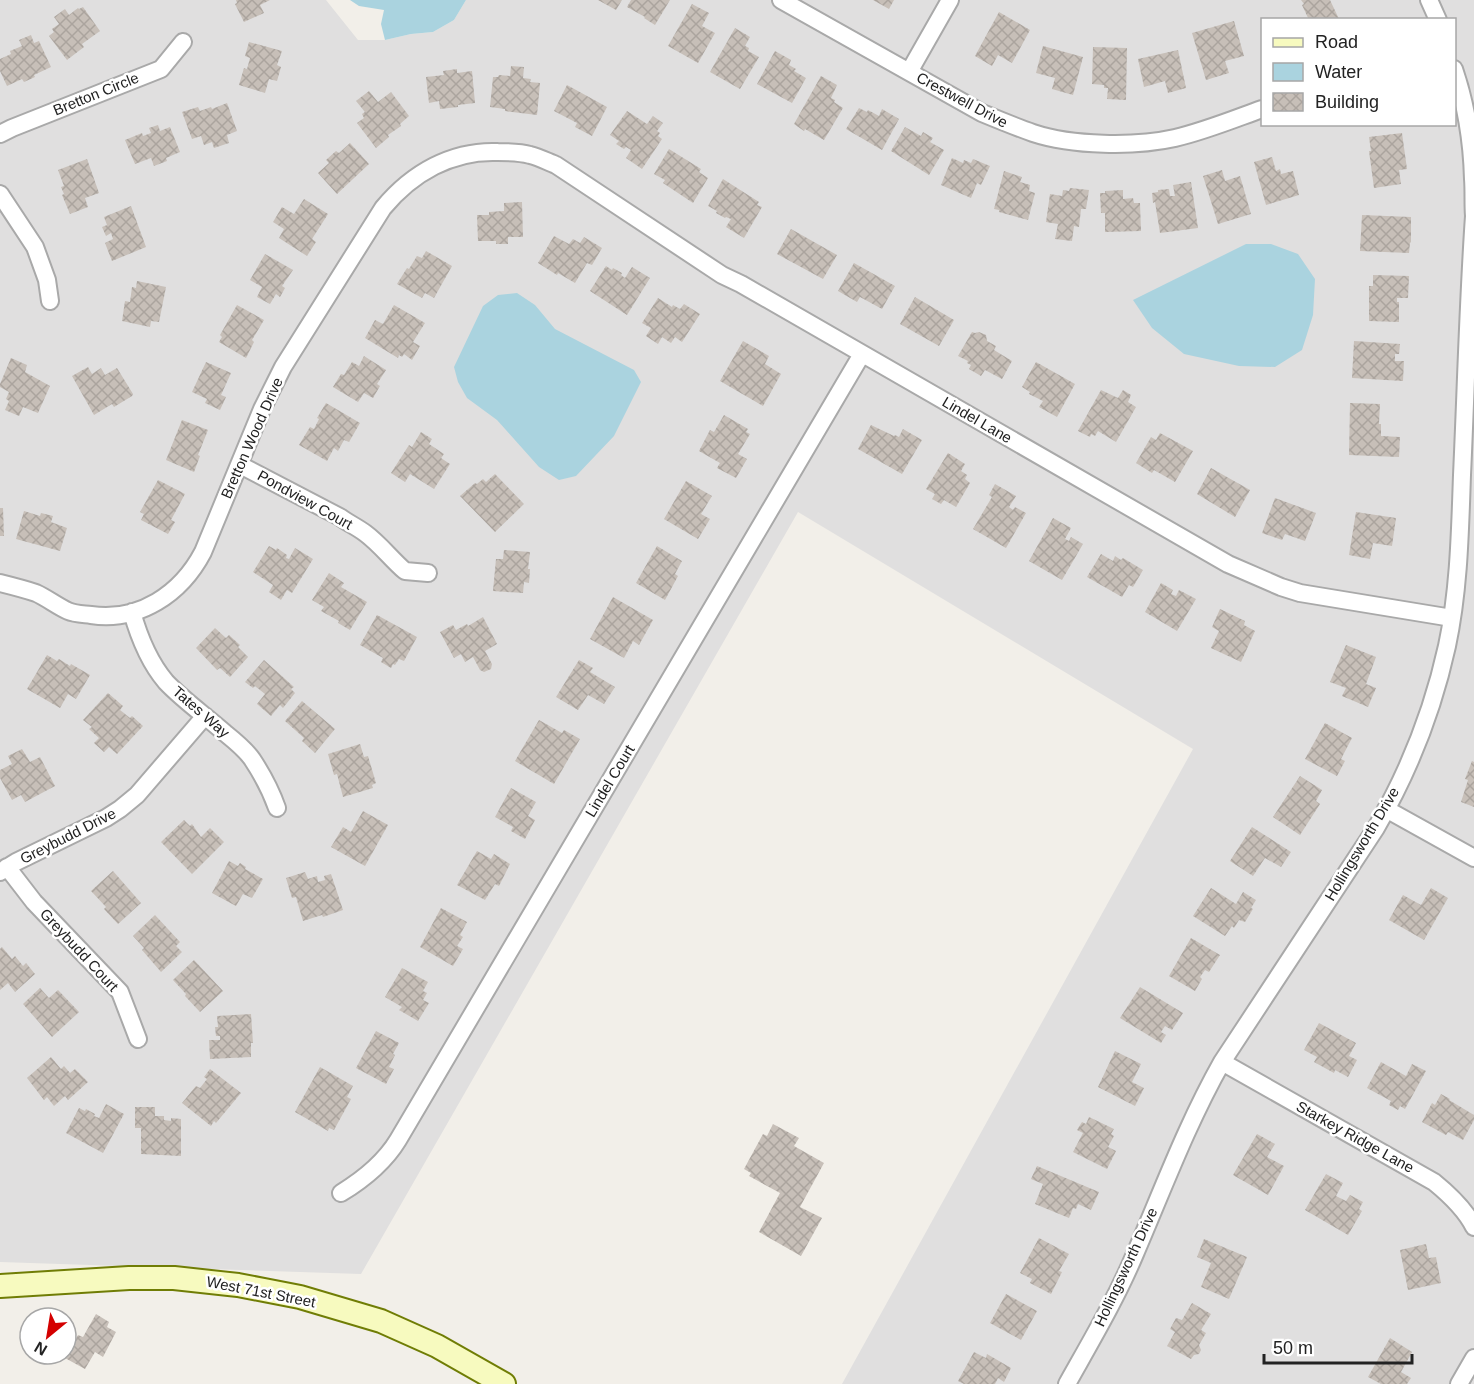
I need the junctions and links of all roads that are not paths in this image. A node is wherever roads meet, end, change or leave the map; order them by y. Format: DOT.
graph roads {
  1 [pos="781,0"];
  2 [pos="950,0"];
  3 [pos="1429,0"];
  4 [pos="1437,18"];
  5 [pos="183,42"];
  6 [pos="909,72"];
  7 [pos="1456,73"];
  8 [pos="1261,110"];
  9 [pos="0,134"];
  10 [pos="530,155"];
  11 [pos="0,194"];
  12 [pos="50,301"];
  13 [pos="862,354"];
  14 [pos="240,465"];
  15 [pos="428,573"];
  16 [pos="0,583"];
  17 [pos="132,612"];
  18 [pos="1452,618"];
  19 [pos="205,716"];
  20 [pos="277,808"];
  21 [pos="1386,810"];
  22 [pos="1474,858"];
  23 [pos="4,870"];
  24 [pos="138,1039"];
  25 [pos="1222,1062"];
  26 [pos="341,1193"];
  27 [pos="1474,1227"];
  28 [pos="0,1286"];
  29 [pos="1474,1358"];
  30 [pos="504,1384"];
  31 [pos="1067,1384"];
  32 [pos="1459,1384"];
  1 -- 6 [label="street, Crestwell Drive"];
  2 -- 6 [label="street"];
  3 -- 4 [label="street"];
  5 -- 9 [label="street, Bretton Circle"];
  6 -- 8 [label="street, Crestwell Drive"];
  7 -- 18 [label="street, Hollingsworth Drive"];
  10 -- 13 [label="street, Lindel Lane"];
  10 -- 14 [label="street, Bretton Wood Drive"];
  11 -- 12 [label="street"];
  13 -- 18 [label="street, Lindel Lane"];
  13 -- 26 [label="street, Lindel Court"];
  14 -- 15 [label="street, Pondview Court"];
  14 -- 17 [label="street, Bretton Wood Drive"];
  16 -- 17 [label="street, Bretton Wood Drive"];
  17 -- 19 [label="street, Tates Way"];
  18 -- 21 [label="street, Hollingsworth Drive"];
  19 -- 20 [label="street, Tates Way"];
  19 -- 23 [label="street, Greybudd Drive"];
  21 -- 22 [label="street"];
  21 -- 25 [label="street, Hollingsworth Drive"];
  23 -- 24 [label="street, Greybudd Court"];
  25 -- 27 [label="street, Starkey Ridge Lane"];
  25 -- 31 [label="street, Hollingsworth Drive"];
  28 -- 30 [label="main road, West 71st Street"];
  29 -- 32 [label="street"];
}
